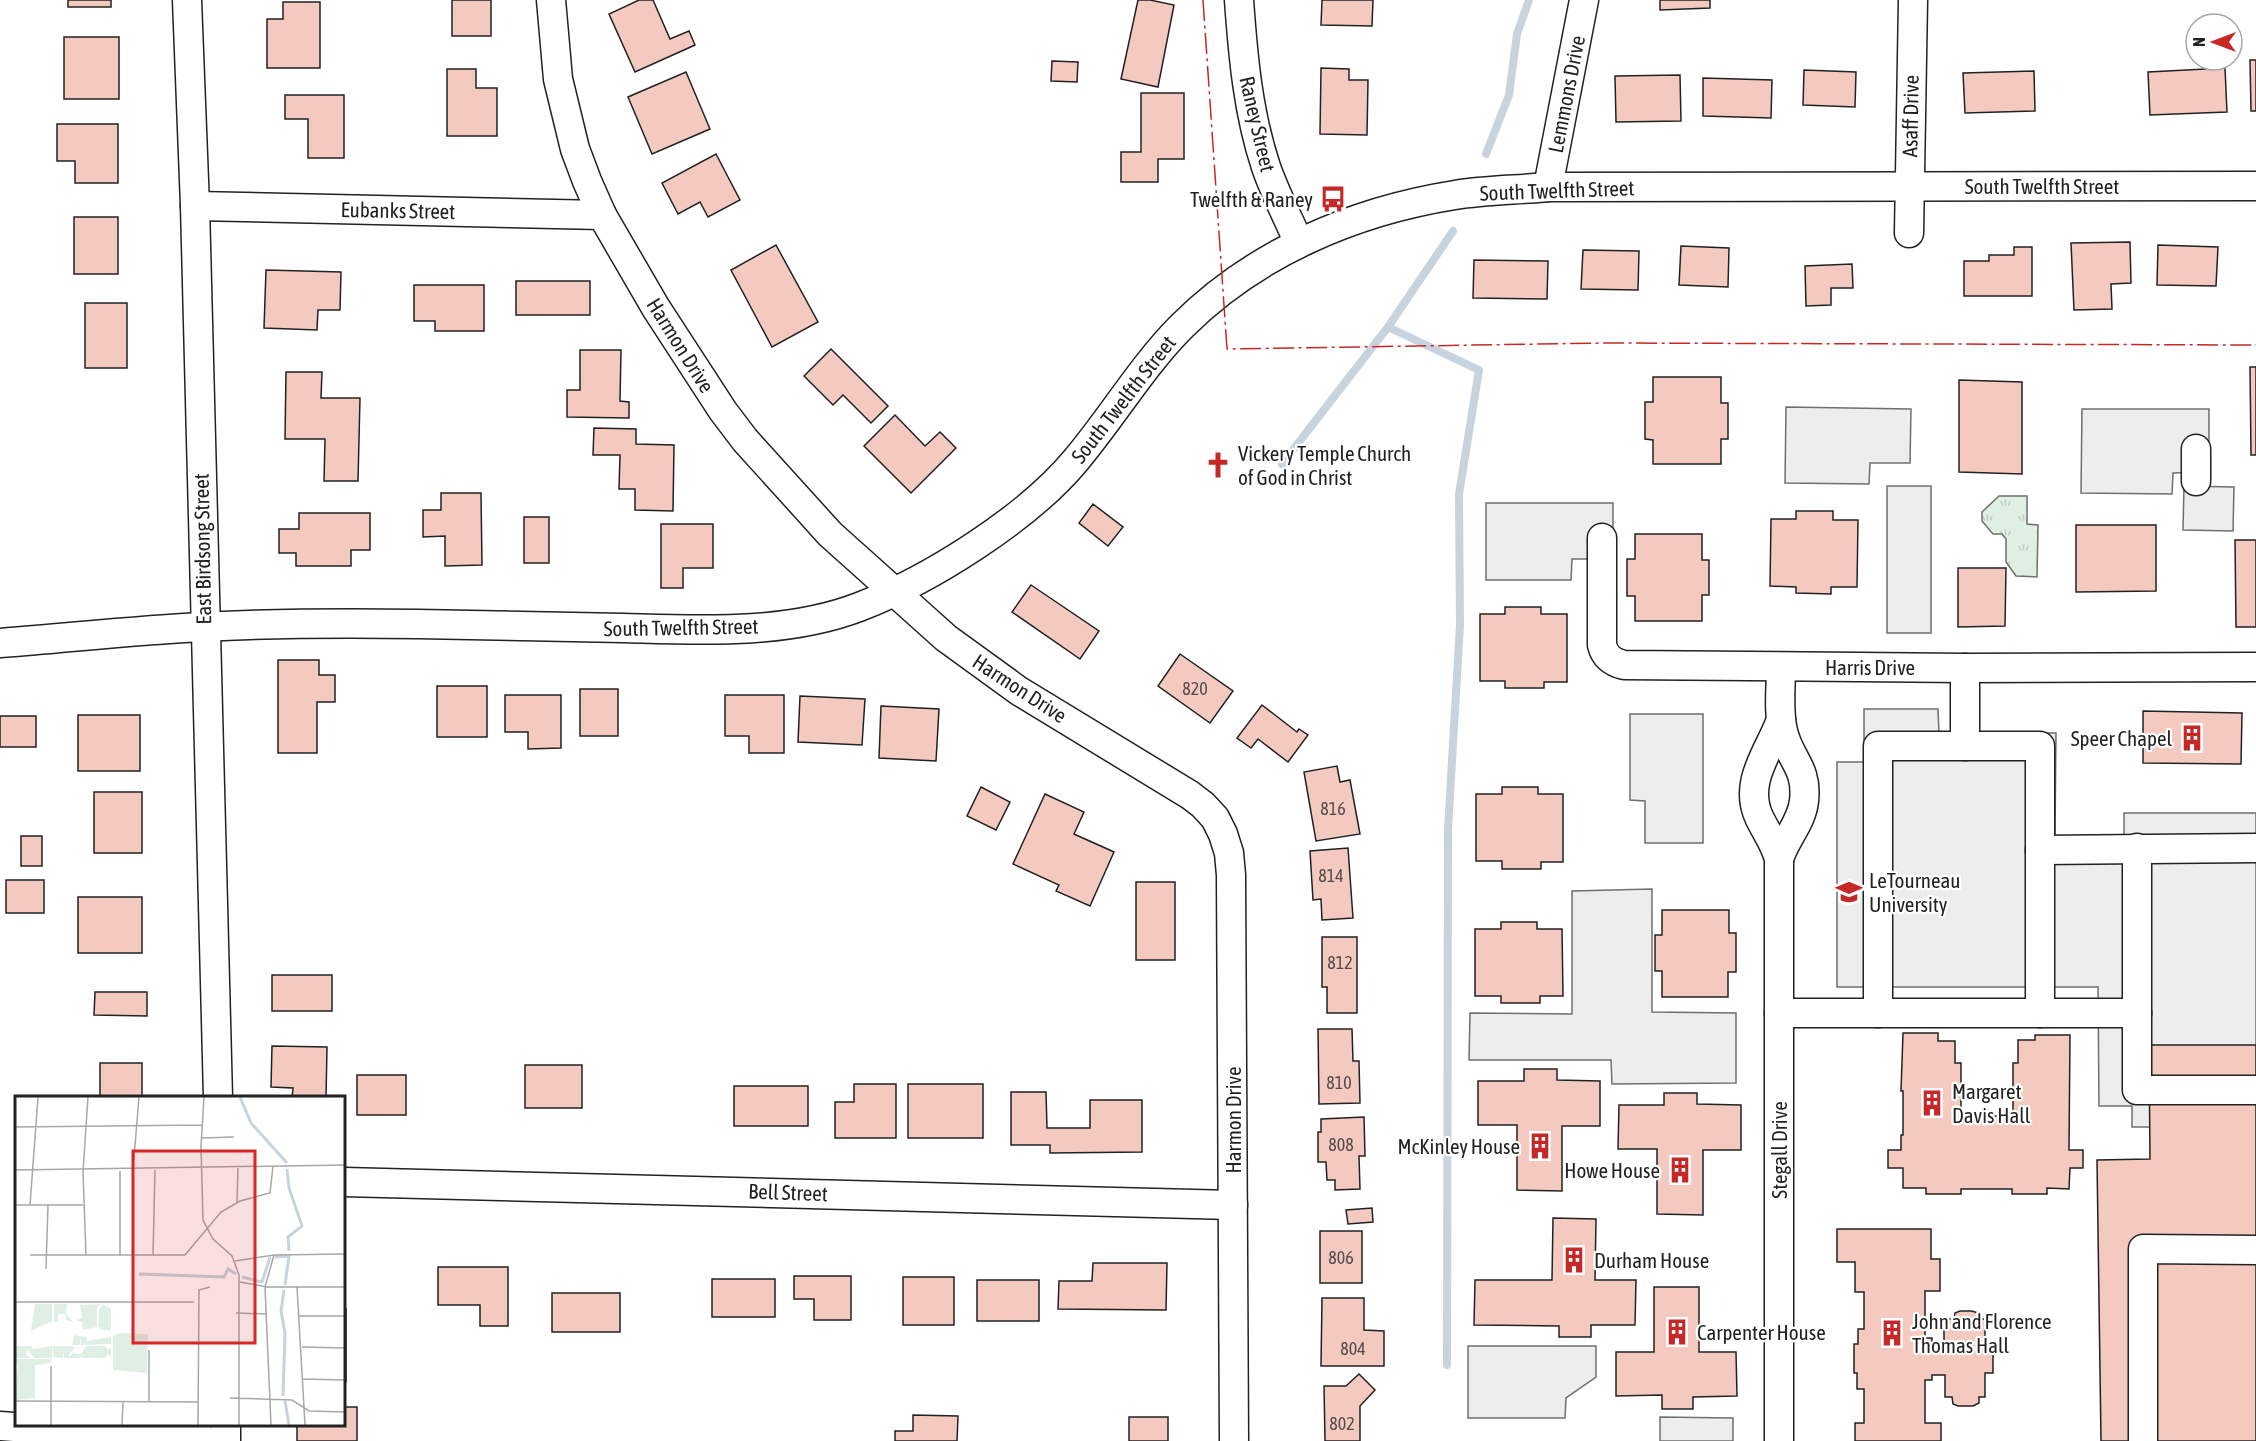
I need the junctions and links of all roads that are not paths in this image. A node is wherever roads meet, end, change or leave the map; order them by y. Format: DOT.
graph roads {
  1 [pos="187,0"];
  2 [pos="551,0"];
  3 [pos="1239,0"];
  4 [pos="1584,0"];
  5 [pos="1913,0"];
  6 [pos="1909,186"];
  7 [pos="2256,186"];
  8 [pos="1548,187"];
  9 [pos="195,206"];
  10 [pos="602,214"];
  11 [pos="1909,233"];
  12 [pos="1299,243"];
  13 [pos="2196,449"];
  14 [pos="2196,481"];
  15 [pos="1602,538"];
  16 [pos="896,591"];
  17 [pos="204,627"];
  18 [pos="0,643"];
  19 [pos="1781,667"];
  20 [pos="1965,668"];
  21 [pos="2256,668"];
  22 [pos="1781,720"];
  23 [pos="1965,746"];
  24 [pos="2138,848"];
  25 [pos="2256,848"];
  26 [pos="2040,850"];
  27 [pos="1779,860"];
  28 [pos="1779,1013"];
  29 [pos="1878,1013"];
  30 [pos="2040,1013"];
  31 [pos="2137,1013"];
  32 [pos="2256,1090"];
  33 [pos="218,1096"];
  34 [pos="345,1182"];
  35 [pos="1233,1205"];
  36 [pos="2256,1250"];
  37 [pos="0,1426"];
  38 [pos="208,1441"];
  39 [pos="1234,1441"];
  40 [pos="1779,1441"];
  41 [pos="2143,1441"];
  1 -- 9 [label="street, East Birdsong Street"];
  2 -- 10 [label="street, Harmon Drive"];
  3 -- 12 [label="street, Raney Street"];
  4 -- 8 [label="street, Lemmons Drive"];
  5 -- 6 [label="street, Asaff Drive"];
  6 -- 7 [label="street, South Twelfth Street"];
  6 -- 8 [label="street, South Twelfth Street"];
  6 -- 11 [label="street, Asaff Drive"];
  8 -- 12 [label="street, South Twelfth Street"];
  9 -- 10 [label="street, Eubanks Street"];
  9 -- 17 [label="street, East Birdsong Street"];
  10 -- 16 [label="street, Harmon Drive"];
  12 -- 16 [label="street, South Twelfth Street"];
  13 -- 14 [label="street"];
  15 -- 19 [label="street, Harris Drive"];
  16 -- 17 [label="street, South Twelfth Street"];
  16 -- 35 [label="street, Harmon Drive"];
  17 -- 18 [label="street, South Twelfth Street"];
  17 -- 33 [label="street, East Birdsong Street"];
  19 -- 20 [label="street, Harris Drive"];
  19 -- 22 [label="street, Stegall Drive"];
  20 -- 21 [label="street, Harris Drive"];
  20 -- 23 [label="street"];
  22 -- 27 [label="street, Stegall Drive"];
  22 -- 27 [label="street, Stegall Drive"];
  23 -- 26 [label="street"];
  23 -- 29 [label="street"];
  24 -- 25 [label="street"];
  24 -- 26 [label="street"];
  24 -- 31 [label="street"];
  26 -- 30 [label="street"];
  27 -- 28 [label="street, Stegall Drive"];
  28 -- 29 [label="street"];
  28 -- 40 [label="street, Stegall Drive"];
  29 -- 30 [label="street"];
  30 -- 31 [label="street"];
  31 -- 32 [label="street"];
  34 -- 35 [label="street, Bell Street"];
  35 -- 39 [label="street, Harmon Drive"];
  36 -- 41 [label="street"];
  37 -- 38 [label="street"];
}
